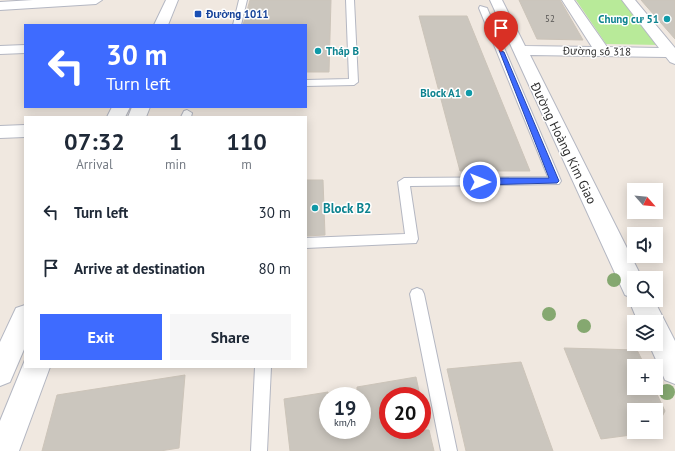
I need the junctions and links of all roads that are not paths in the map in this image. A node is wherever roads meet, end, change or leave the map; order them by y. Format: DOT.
graph roads {
  1 [pos="96,0"];
  2 [pos="172,0"];
  3 [pos="243,0"];
  4 [pos="350,0"];
  5 [pos="568,0"];
  6 [pos="628,0"];
  7 [pos="70,1"];
  8 [pos="489,4"];
  9 [pos="0,6"];
  10 [pos="160,24"];
  11 [pos="236,24"];
  12 [pos="24,49"];
  13 [pos="0,50"];
  14 [pos="520,50"];
  15 [pos="603,52"];
  16 [pos="673,55"];
  17 [pos="307,83"];
  18 [pos="24,131"];
  19 [pos="0,132"];
  20 [pos="307,243"];
  21 [pos="627,272"];
  22 [pos="417,294"];
  23 [pos="24,319"];
  24 [pos="663,345"];
  25 [pos="36,368"];
  26 [pos="263,368"];
  27 [pos="675,370"];
  28 [pos="0,372"];
  29 [pos="2,451"];
  30 [pos="259,451"];
  31 [pos="448,451"];
  1 -- 7 [label="street"];
  2 -- 10 [label="street"];
  3 -- 11 [label="lane"];
  4 -- 17 [label="lane"];
  5 -- 15 [label="street"];
  6 -- 16 [label="street"];
  7 -- 9 [label="street"];
  8 -- 14 [label="street, Đường Hoàng Kim Giao"];
  8 -- 20 [label="lane"];
  12 -- 13 [label="street"];
  14 -- 15 [label="street, Đường số 318"];
  14 -- 21 [label="street, Đường Hoàng Kim Giao"];
  15 -- 16 [label="street, Đường số 318"];
  18 -- 19 [label="street"];
  22 -- 31 [label="lane"];
  23 -- 28 [label="street"];
  24 -- 27 [label="street"];
  25 -- 29 [label="street"];
  26 -- 30 [label="lane"];
}
